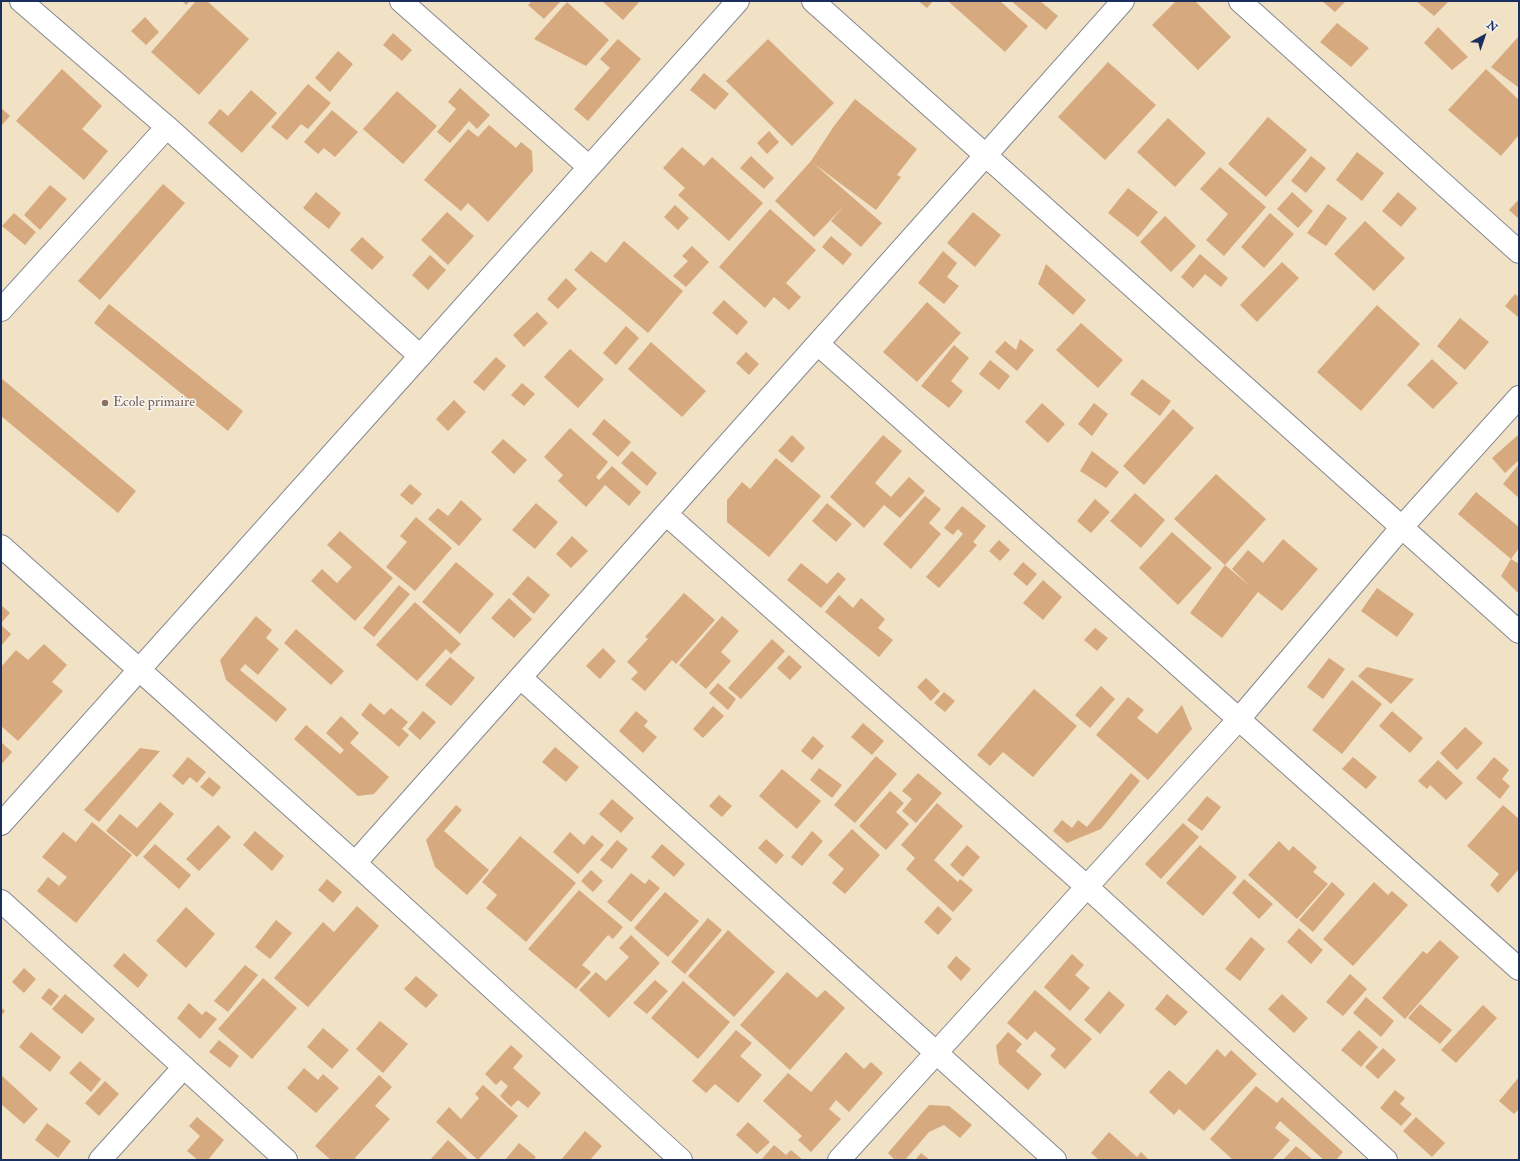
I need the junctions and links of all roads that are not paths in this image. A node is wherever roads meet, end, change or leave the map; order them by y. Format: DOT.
graph roads {
  1 [pos="21,1"];
  2 [pos="401,1"];
  3 [pos="738,1"];
  4 [pos="813,1"];
  5 [pos="1123,1"];
  6 [pos="1240,1"];
  7 [pos="167,127"];
  8 [pos="985,155"];
  9 [pos="589,167"];
  10 [pos="1519,252"];
  11 [pos="1,310"];
  12 [pos="818,344"];
  13 [pos="420,356"];
  14 [pos="1519,397"];
  15 [pos="666,514"];
  16 [pos="1402,527"];
  17 [pos="1,546"];
  18 [pos="1519,632"];
  19 [pos="139,670"];
  20 [pos="521,678"];
  21 [pos="1239,719"];
  22 [pos="1,824"];
  23 [pos="355,863"];
  24 [pos="1086,886"];
  25 [pos="1,901"];
  26 [pos="1519,969"];
  27 [pos="936,1052"];
  28 [pos="184,1067"];
  29 [pos="100,1160"];
  30 [pos="286,1160"];
  31 [pos="681,1160"];
  32 [pos="839,1160"];
  33 [pos="1055,1160"];
  34 [pos="1386,1160"];
  1 -- 7 [label="street"];
  2 -- 9 [label="street"];
  3 -- 9 [label="street"];
  4 -- 8 [label="street"];
  5 -- 8 [label="street"];
  6 -- 10 [label="street"];
  7 -- 11 [label="street"];
  7 -- 13 [label="street"];
  8 -- 12 [label="street"];
  8 -- 16 [label="street"];
  9 -- 13 [label="street"];
  12 -- 15 [label="street"];
  12 -- 21 [label="street"];
  13 -- 19 [label="street"];
  14 -- 16 [label="street"];
  15 -- 20 [label="street"];
  15 -- 24 [label="street"];
  16 -- 18 [label="street"];
  16 -- 21 [label="street"];
  17 -- 19 [label="street"];
  19 -- 22 [label="street"];
  19 -- 23 [label="street"];
  20 -- 23 [label="street"];
  20 -- 27 [label="street"];
  21 -- 24 [label="street"];
  21 -- 26 [label="street"];
  23 -- 31 [label="street"];
  24 -- 27 [label="street"];
  24 -- 34 [label="street"];
  25 -- 28 [label="street"];
  27 -- 32 [label="street"];
  27 -- 33 [label="street"];
  28 -- 29 [label="street"];
  28 -- 30 [label="street"];
}
